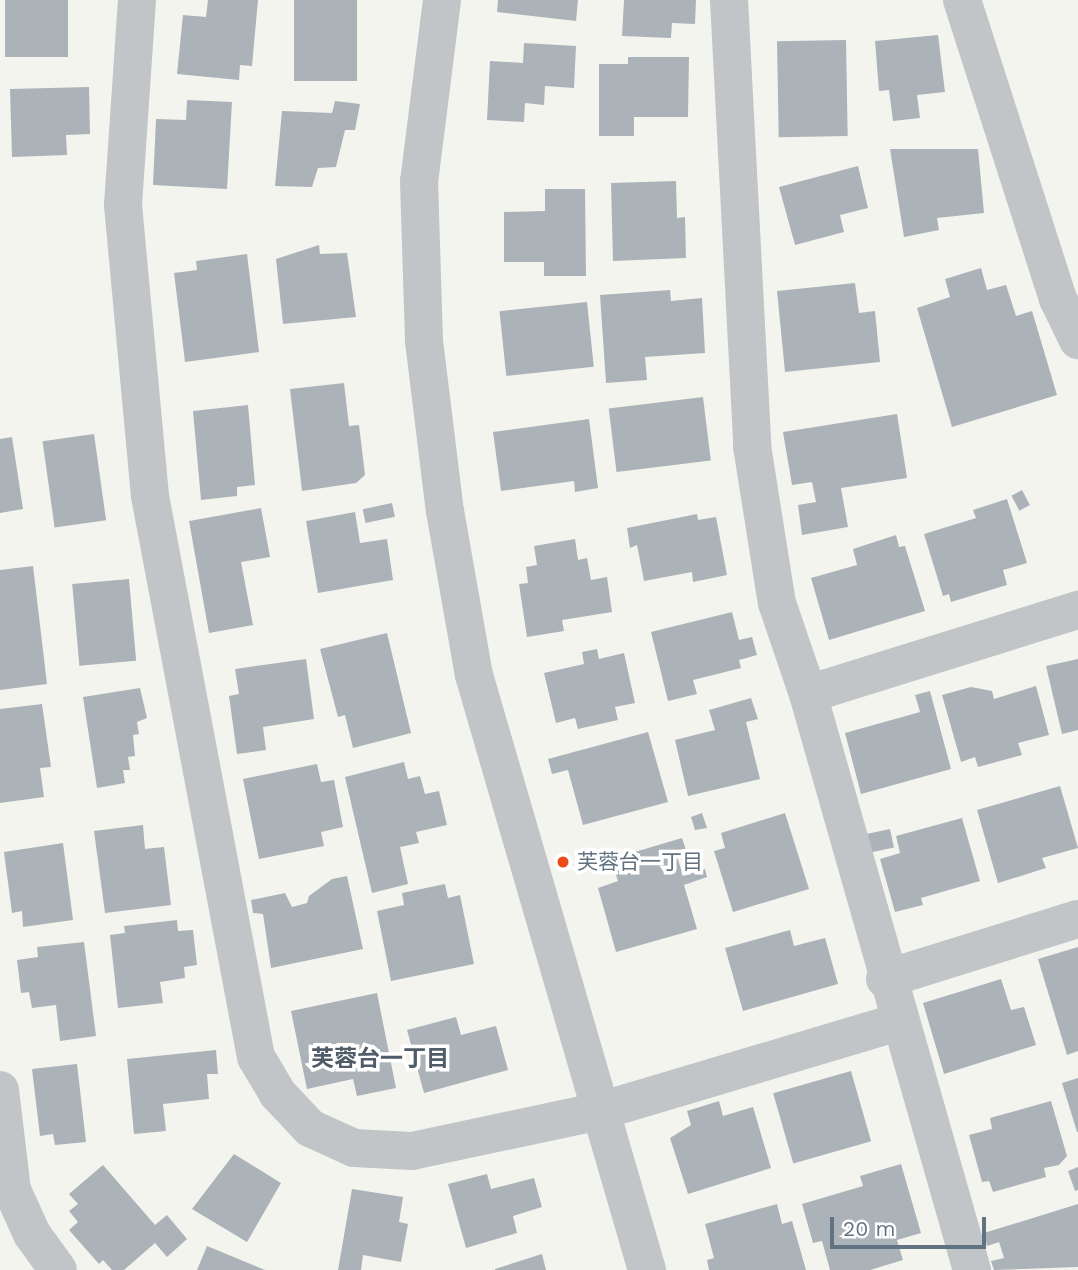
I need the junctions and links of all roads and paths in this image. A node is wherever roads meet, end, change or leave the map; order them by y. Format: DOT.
graph roads {
  1 [pos="137,0"];
  2 [pos="442,0"];
  3 [pos="729,0"];
  4 [pos="962,0"];
  5 [pos="1078,340"];
  6 [pos="1078,610"];
  7 [pos="808,694"];
  8 [pos="1078,919"];
  9 [pos="886,979"];
  10 [pos="898,1022"];
  11 [pos="0,1090"];
  12 [pos="600,1111"];
  13 [pos="58,1270"];
  14 [pos="647,1270"];
  15 [pos="972,1270"];
  1 -- 12 [label="street"];
  2 -- 12 [label="street"];
  3 -- 7 [label="street"];
  4 -- 5 [label="street"];
  6 -- 7 [label="street"];
  7 -- 9 [label="street"];
  8 -- 9 [label="street"];
  9 -- 10 [label="street"];
  10 -- 12 [label="street"];
  10 -- 15 [label="street"];
  11 -- 13 [label="street"];
  12 -- 14 [label="street"];
}
